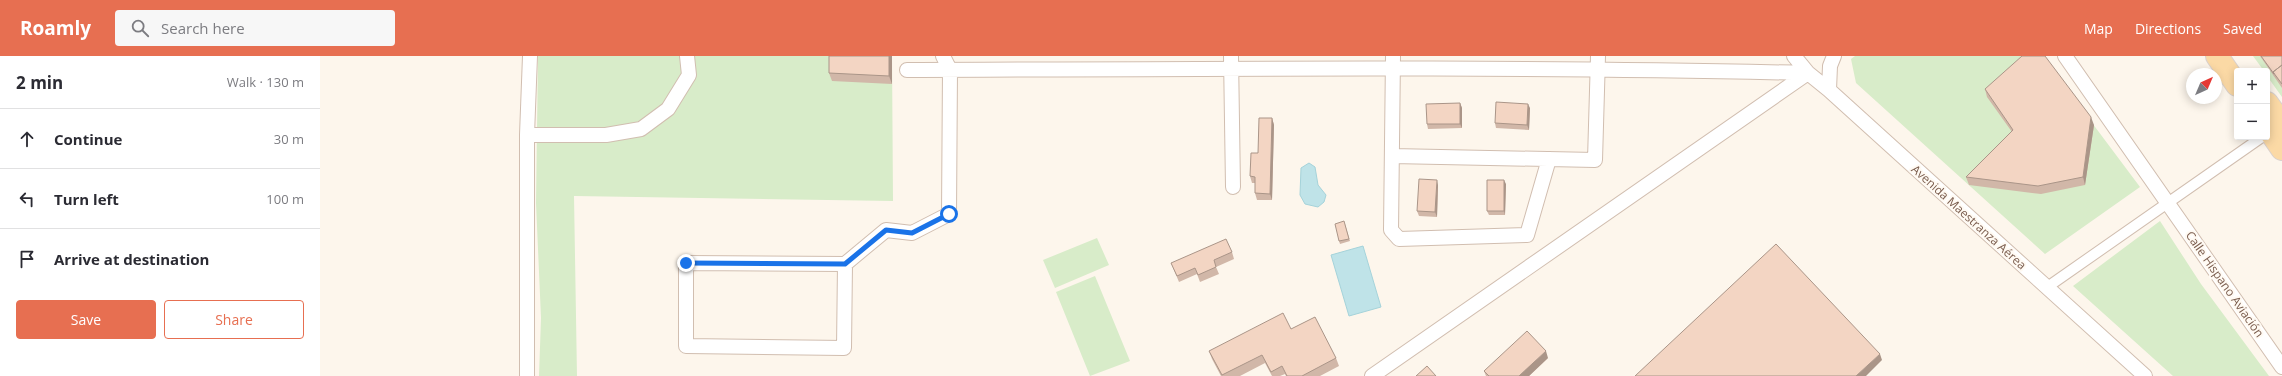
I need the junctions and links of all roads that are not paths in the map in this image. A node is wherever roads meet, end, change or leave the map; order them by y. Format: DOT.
graph roads {
  1 [pos="530,56"];
  2 [pos="687,56"];
  3 [pos="943,56"];
  4 [pos="1794,56"];
  5 [pos="1834,56"];
  6 [pos="2065,56"];
  7 [pos="2217,56"];
  8 [pos="2234,56"];
  9 [pos="1232,62"];
  10 [pos="1252,62"];
  11 [pos="1393,62"];
  12 [pos="1598,63"];
  13 [pos="1644,63"];
  14 [pos="2242,68"];
  15 [pos="907,70"];
  16 [pos="950,70"];
  17 [pos="1808,73"];
  18 [pos="2234,81"];
  19 [pos="1829,90"];
  20 [pos="2267,104"];
  21 [pos="2272,134"];
  22 [pos="528,135"];
  23 [pos="1392,156"];
  24 [pos="1549,159"];
  25 [pos="1233,187"];
  26 [pos="2168,202"];
  27 [pos="845,264"];
  28 [pos="2046,288"];
  29 [pos="2282,367"];
  30 [pos="527,376"];
  31 [pos="1372,376"];
  32 [pos="2146,376"];
  1 -- 22 [label="street"];
  2 -- 22 [label="street"];
  3 -- 16 [label="street"];
  4 -- 17 [label="street, Avenida Maestranza Aérea"];
  5 -- 19 [label="street"];
  6 -- 26 [label="street, Calle Hispano Aviación"];
  7 -- 18 [label="main road"];
  8 -- 14 [label="main road"];
  9 -- 10 [label="street"];
  9 -- 16 [label="street"];
  9 -- 25 [label="street"];
  10 -- 11 [label="street"];
  11 -- 12 [label="street"];
  11 -- 23 [label="street"];
  12 -- 13 [label="street"];
  12 -- 24 [label="street"];
  13 -- 17 [label="street"];
  15 -- 16 [label="street"];
  16 -- 27 [label="street"];
  17 -- 19 [label="street, Avenida Maestranza Aérea"];
  17 -- 31 [label="street"];
  19 -- 28 [label="street, Avenida Maestranza Aérea"];
  20 -- 21 [label="main road"];
  21 -- 26 [label="street"];
  22 -- 30 [label="street"];
  23 -- 24 [label="street"];
  23 -- 24 [label="street"];
  26 -- 28 [label="street"];
  26 -- 29 [label="street, Calle Hispano Aviación"];
  27 -- 27 [label="street"];
  28 -- 32 [label="street, Avenida Maestranza Aérea"];
}
